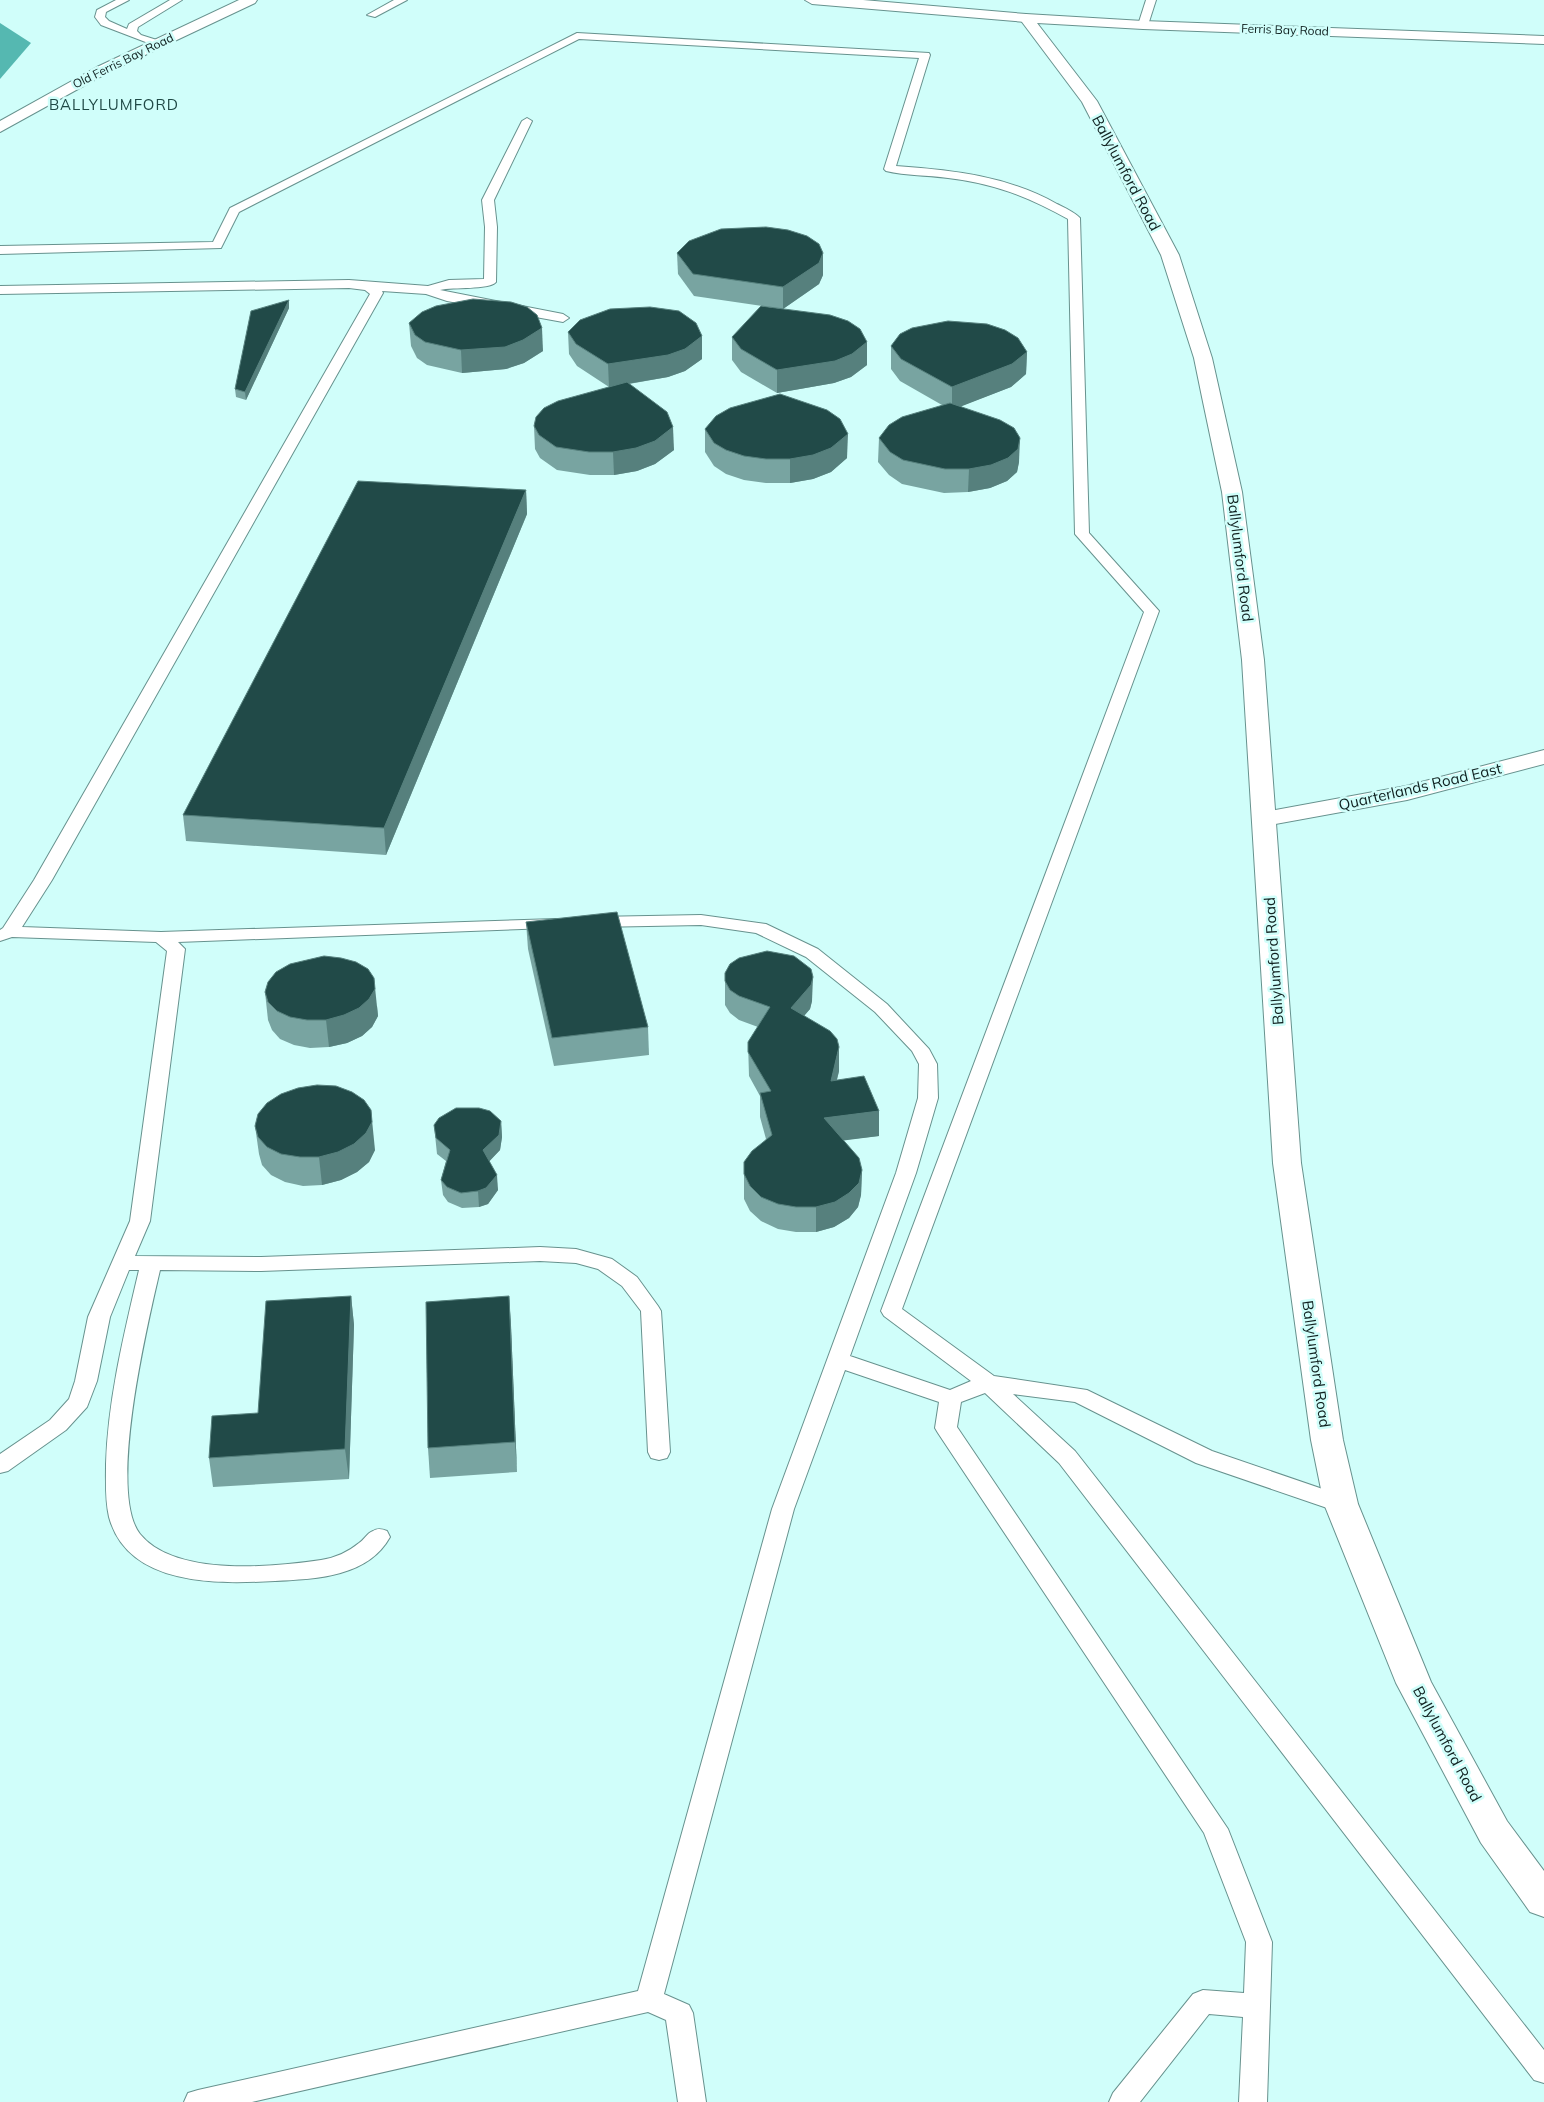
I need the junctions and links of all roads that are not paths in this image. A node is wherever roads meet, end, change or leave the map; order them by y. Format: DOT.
graph roads {
  1 [pos="124,0"];
  2 [pos="176,0"];
  3 [pos="250,0"];
  4 [pos="402,0"];
  5 [pos="812,0"];
  6 [pos="1151,0"];
  7 [pos="372,16"];
  8 [pos="1026,18"];
  9 [pos="1089,22"];
  10 [pos="1143,25"];
  11 [pos="137,37"];
  12 [pos="1043,40"];
  13 [pos="1544,40"];
  14 [pos="156,43"];
  15 [pos="527,121"];
  16 [pos="0,126"];
  17 [pos="0,250"];
  18 [pos="369,287"];
  19 [pos="0,290"];
  20 [pos="428,290"];
  21 [pos="563,318"];
  22 [pos="1544,757"];
  23 [pos="1265,819"];
  24 [pos="5,934"];
  25 [pos="161,937"];
  26 [pos="122,1263"];
  27 [pos="151,1263"];
  28 [pos="837,1360"];
  29 [pos="988,1383"];
  30 [pos="951,1398"];
  31 [pos="659,1452"];
  32 [pos="0,1464"];
  33 [pos="1341,1504"];
  34 [pos="379,1537"];
  35 [pos="1544,1901"];
  36 [pos="649,2000"];
  37 [pos="1257,2006"];
  38 [pos="1544,2071"];
  39 [pos="198,2102"];
  40 [pos="692,2102"];
  41 [pos="1122,2102"];
  42 [pos="1253,2102"];
  1 -- 11 [label="lane"];
  2 -- 11 [label="lane"];
  3 -- 14 [label="main road, Old Ferris Bay Road"];
  4 -- 7 [label="lane"];
  5 -- 8 [label="main road"];
  6 -- 10 [label="lane"];
  8 -- 9 [label="main road, Ferris Bay Road"];
  8 -- 12 [label="main road, Ballylumford Road"];
  9 -- 10 [label="main road, Ferris Bay Road"];
  9 -- 12 [label="main road"];
  10 -- 13 [label="main road, Ferris Bay Road"];
  11 -- 14 [label="lane"];
  12 -- 23 [label="main road, Ballylumford Road"];
  14 -- 16 [label="main road, Old Ferris Bay Road"];
  15 -- 20 [label="lane"];
  17 -- 29 [label="lane"];
  18 -- 19 [label="lane"];
  18 -- 20 [label="lane"];
  18 -- 24 [label="lane"];
  20 -- 21 [label="lane"];
  22 -- 23 [label="main road, Quarterlands Road East"];
  23 -- 33 [label="main road, Ballylumford Road"];
  24 -- 25 [label="lane"];
  25 -- 26 [label="lane"];
  25 -- 28 [label="lane"];
  26 -- 27 [label="lane"];
  26 -- 32 [label="lane"];
  27 -- 31 [label="lane"];
  27 -- 34 [label="lane"];
  28 -- 30 [label="lane"];
  28 -- 36 [label="lane"];
  29 -- 30 [label="lane"];
  29 -- 33 [label="lane"];
  29 -- 38 [label="lane"];
  30 -- 37 [label="lane"];
  33 -- 35 [label="main road, Ballylumford Road"];
  36 -- 39 [label="lane"];
  36 -- 40 [label="lane"];
  37 -- 41 [label="lane"];
  37 -- 42 [label="lane"];
}
